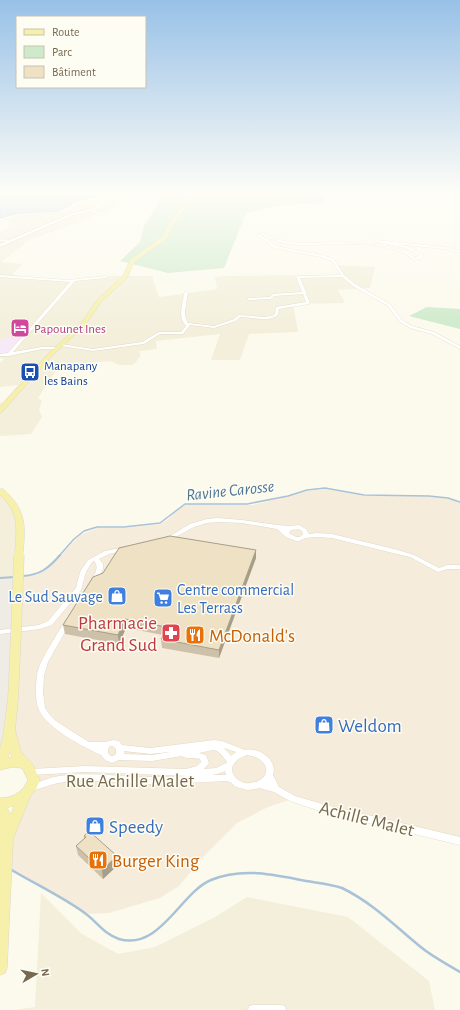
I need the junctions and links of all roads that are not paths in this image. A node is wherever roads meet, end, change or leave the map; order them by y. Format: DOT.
graph roads {
  1 [pos="12,239"];
  2 [pos="162,239"];
  3 [pos="264,239"];
  4 [pos="273,239"];
  5 [pos="0,240"];
  6 [pos="8,241"];
  7 [pos="0,246"];
  8 [pos="460,252"];
  9 [pos="0,276"];
  10 [pos="343,276"];
  11 [pos="106,277"];
  12 [pos="73,281"];
  13 [pos="186,293"];
  14 [pos="305,294"];
  15 [pos="249,299"];
  16 [pos="187,325"];
  17 [pos="59,347"];
  18 [pos="460,348"];
  19 [pos="0,355"];
  20 [pos="9,355"];
  21 [pos="0,411"];
  22 [pos="0,492"];
  23 [pos="288,530"];
  24 [pos="304,530"];
  25 [pos="317,535"];
  26 [pos="303,537"];
  27 [pos="163,541"];
  28 [pos="133,547"];
  29 [pos="95,558"];
  30 [pos="460,567"];
  31 [pos="87,591"];
  32 [pos="70,618"];
  33 [pos="0,632"];
  34 [pos="10,727"];
  35 [pos="88,745"];
  36 [pos="107,745"];
  37 [pos="121,748"];
  38 [pos="243,752"];
  39 [pos="103,753"];
  40 [pos="172,755"];
  41 [pos="117,757"];
  42 [pos="0,764"];
  43 [pos="229,764"];
  44 [pos="28,768"];
  45 [pos="182,772"];
  46 [pos="269,775"];
  47 [pos="232,779"];
  48 [pos="260,784"];
  49 [pos="276,788"];
  50 [pos="28,792"];
  51 [pos="0,803"];
  52 [pos="0,808"];
  53 [pos="7,840"];
  54 [pos="460,841"];
  55 [pos="0,968"];
  56 [pos="253,1010"];
  57 [pos="280,1010"];
  1 -- 6 [label="street"];
  2 -- 17 [label="main road"];
  3 -- 10 [label="street"];
  4 -- 8 [label="street"];
  5 -- 6 [label="street"];
  6 -- 7 [label="street"];
  9 -- 12 [label="street"];
  10 -- 14 [label="street"];
  10 -- 18 [label="street"];
  11 -- 12 [label="street"];
  12 -- 20 [label="street"];
  13 -- 16 [label="street"];
  14 -- 15 [label="street"];
  14 -- 16 [label="street"];
  16 -- 17 [label="street"];
  17 -- 20 [label="street"];
  17 -- 21 [label="main road"];
  19 -- 20 [label="street"];
  22 -- 34 [label="main road, bridge"];
  23 -- 24 [label="street"];
  23 -- 26 [label="street"];
  23 -- 27 [label="street"];
  24 -- 25 [label="street"];
  24 -- 26 [label="street"];
  25 -- 26 [label="street"];
  25 -- 30 [label="street"];
  28 -- 29 [label="street"];
  29 -- 31 [label="street"];
  29 -- 33 [label="street"];
  32 -- 35 [label="street"];
  34 -- 42 [label="main road"];
  34 -- 44 [label="main road"];
  35 -- 36 [label="street"];
  35 -- 39 [label="street"];
  36 -- 37 [label="street"];
  36 -- 39 [label="street"];
  37 -- 38 [label="street"];
  37 -- 41 [label="street"];
  38 -- 43 [label="street"];
  38 -- 46 [label="street"];
  39 -- 41 [label="street"];
  40 -- 41 [label="street"];
  40 -- 43 [label="street"];
  40 -- 45 [label="street"];
  42 -- 44 [label="main road"];
  43 -- 45 [label="street, Rue Achille Malet"];
  43 -- 47 [label="street"];
  44 -- 45 [label="street, Rue Achille Malet"];
  44 -- 50 [label="main road"];
  46 -- 48 [label="street"];
  46 -- 49 [label="street"];
  47 -- 48 [label="street"];
  47 -- 50 [label="street, Rue Achille Malet"];
  48 -- 49 [label="street"];
  49 -- 54 [label="street, Achille Malet"];
  50 -- 51 [label="main road"];
  50 -- 53 [label="main road"];
  52 -- 53 [label="main road"];
  53 -- 55 [label="main road"];
  56 -- 57 [label="street"];
}
